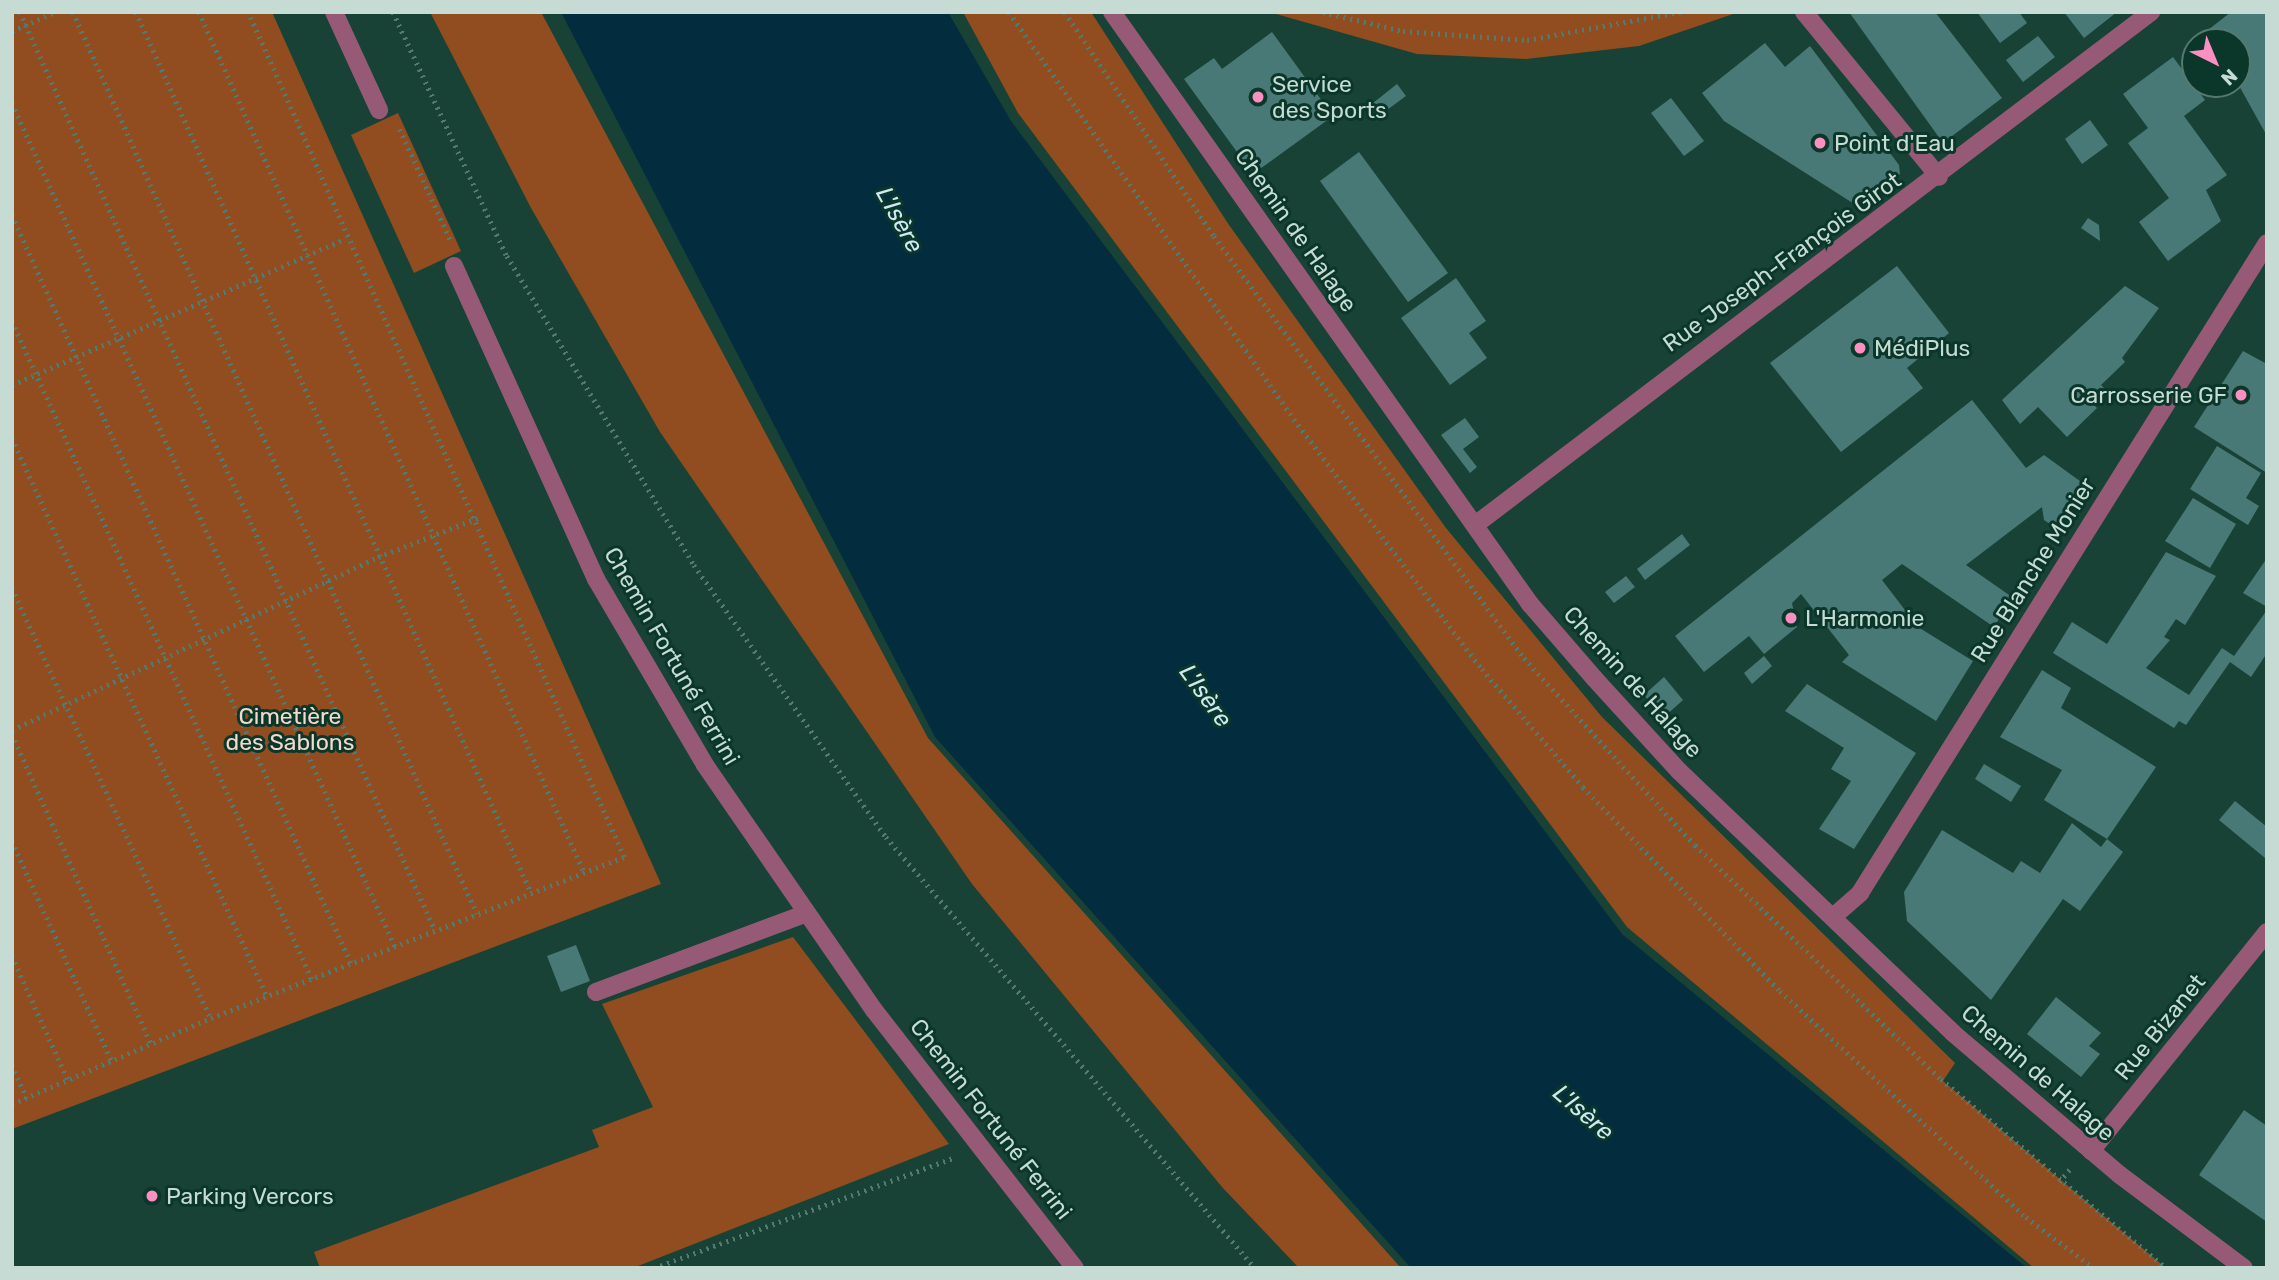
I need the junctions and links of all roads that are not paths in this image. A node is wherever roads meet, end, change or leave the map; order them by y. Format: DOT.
graph roads {
  1 [pos="334,12"];
  2 [pos="1112,12"];
  3 [pos="1804,12"];
  4 [pos="2151,12"];
  5 [pos="379,110"];
  6 [pos="1939,177"];
  7 [pos="2267,243"];
  8 [pos="454,266"];
  9 [pos="1475,525"];
  10 [pos="805,914"];
  11 [pos="1834,916"];
  12 [pos="2267,932"];
  13 [pos="596,992"];
  14 [pos="2091,1151"];
  15 [pos="1076,1268"];
  16 [pos="2244,1268"];
  1 -- 5 [label="street"];
  2 -- 9 [label="street, Chemin de Halage"];
  3 -- 6 [label="street"];
  4 -- 6 [label="street, Rue Joseph-François Girot"];
  6 -- 9 [label="street, Rue Joseph-François Girot"];
  7 -- 11 [label="street, Rue Blanche Monier"];
  8 -- 10 [label="street, Chemin Fortuné Ferrini"];
  9 -- 11 [label="street, Chemin de Halage"];
  10 -- 13 [label="street"];
  10 -- 15 [label="street, Chemin Fortuné Ferrini"];
  11 -- 14 [label="street, Chemin de Halage"];
  12 -- 14 [label="street, Rue Bizanet"];
  14 -- 16 [label="street, Chemin de Halage"];
}
